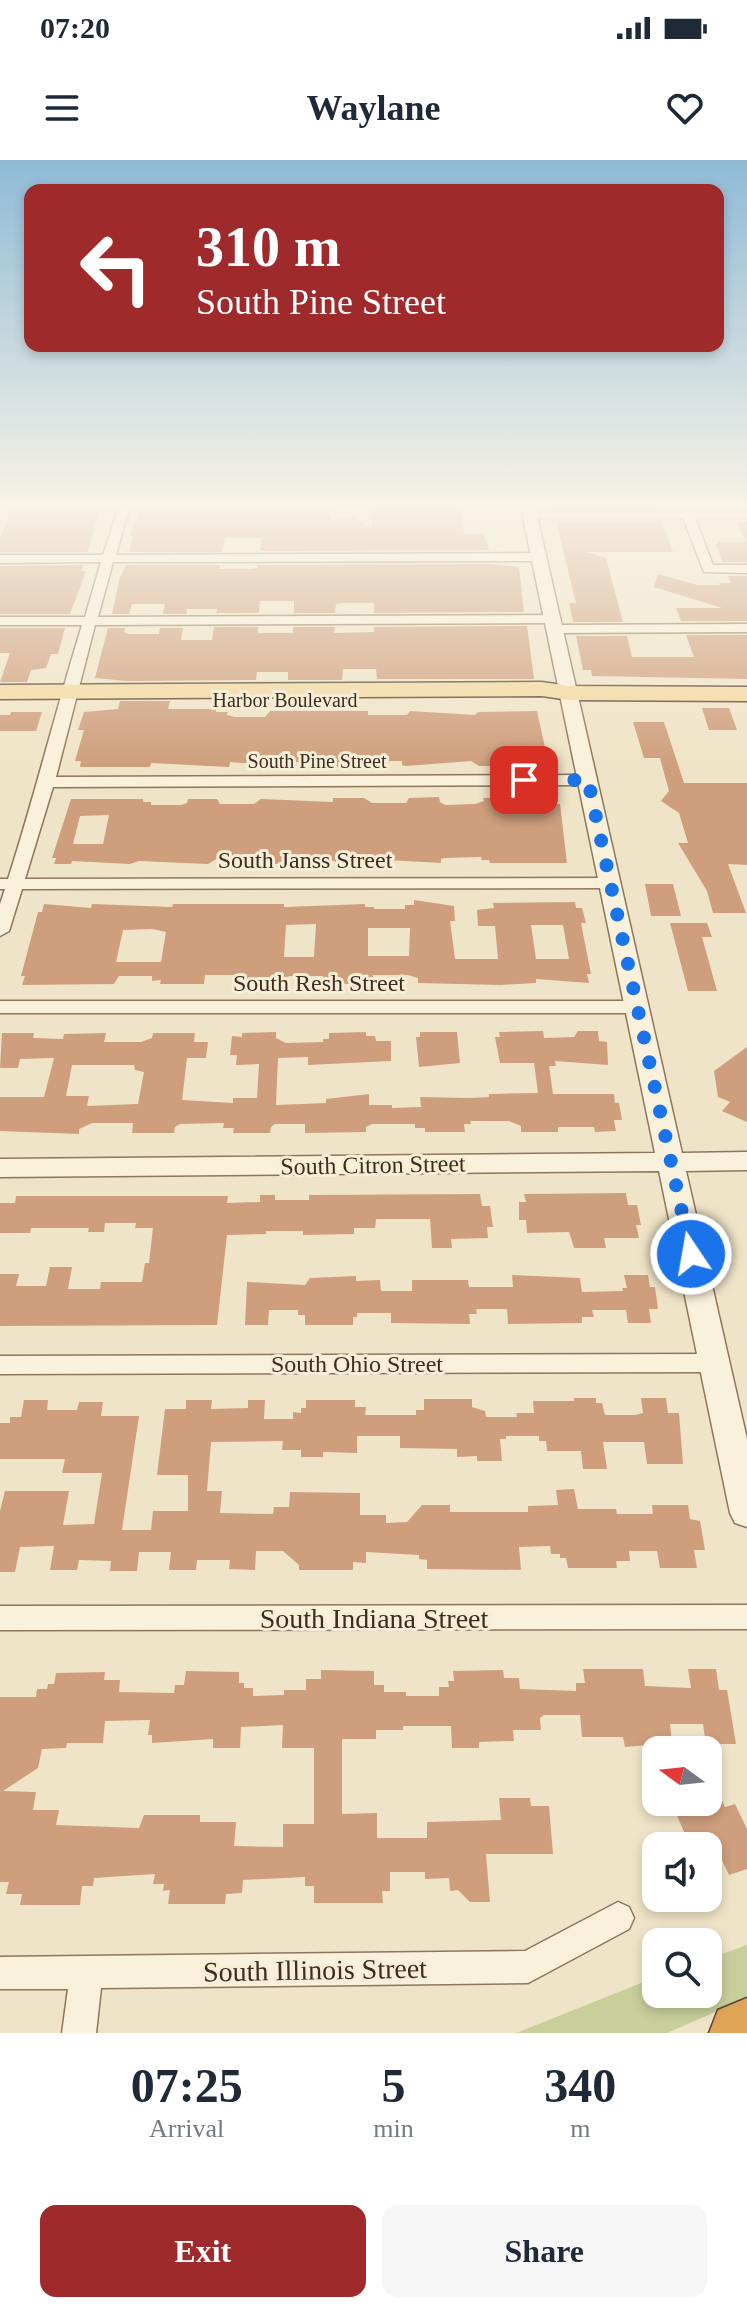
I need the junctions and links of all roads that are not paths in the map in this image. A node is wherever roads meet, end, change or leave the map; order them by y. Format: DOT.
graph roads {
  1 [pos="100,590"];
  2 [pos="546,590"];
  3 [pos="91,620"];
  4 [pos="0,621"];
  5 [pos="554,624"];
  6 [pos="747,628"];
  7 [pos="0,692"];
  8 [pos="569,693"];
  9 [pos="747,694"];
  10 [pos="68,696"];
  11 [pos="0,701"];
  12 [pos="588,780"];
  13 [pos="47,782"];
  14 [pos="610,883"];
  15 [pos="7,884"];
  16 [pos="0,931"];
  17 [pos="0,1007"];
  18 [pos="637,1007"];
  19 [pos="747,1161"];
  20 [pos="671,1162"];
  21 [pos="0,1168"];
  22 [pos="714,1363"];
  23 [pos="0,1365"];
  24 [pos="747,1513"];
  25 [pos="747,1617"];
  26 [pos="0,1618"];
  27 [pos="618,1918"];
  28 [pos="0,1973"];
  29 [pos="87,1973"];
  30 [pos="747,2030"];
  31 [pos="79,2033"];
  32 [pos="741,2033"];
  1 -- 3 [label="street"];
  2 -- 5 [label="street"];
  3 -- 4 [label="street"];
  3 -- 5 [label="street"];
  3 -- 10 [label="street"];
  5 -- 6 [label="street"];
  5 -- 8 [label="street"];
  7 -- 10 [label="main road, Harbor Boulevard"];
  8 -- 9 [label="main road, Harbor Boulevard"];
  8 -- 10 [label="main road, Harbor Boulevard"];
  8 -- 12 [label="street"];
  10 -- 11 [label="main road, Harbor Boulevard"];
  10 -- 13 [label="street"];
  12 -- 13 [label="street, South Pine Street"];
  12 -- 14 [label="street"];
  13 -- 15 [label="street"];
  14 -- 15 [label="street, South Janss Street"];
  14 -- 18 [label="street"];
  15 -- 16 [label="street"];
  17 -- 18 [label="street, South Resh Street"];
  18 -- 20 [label="street"];
  19 -- 20 [label="street, South Citron Street"];
  20 -- 21 [label="street, South Citron Street"];
  20 -- 22 [label="street"];
  22 -- 23 [label="street, South Ohio Street"];
  22 -- 24 [label="street"];
  25 -- 26 [label="street, South Indiana Street"];
  27 -- 29 [label="street, South Illinois Street"];
  28 -- 29 [label="street, South Illinois Street"];
  29 -- 31 [label="street"];
  30 -- 32 [label="highway"];
}
